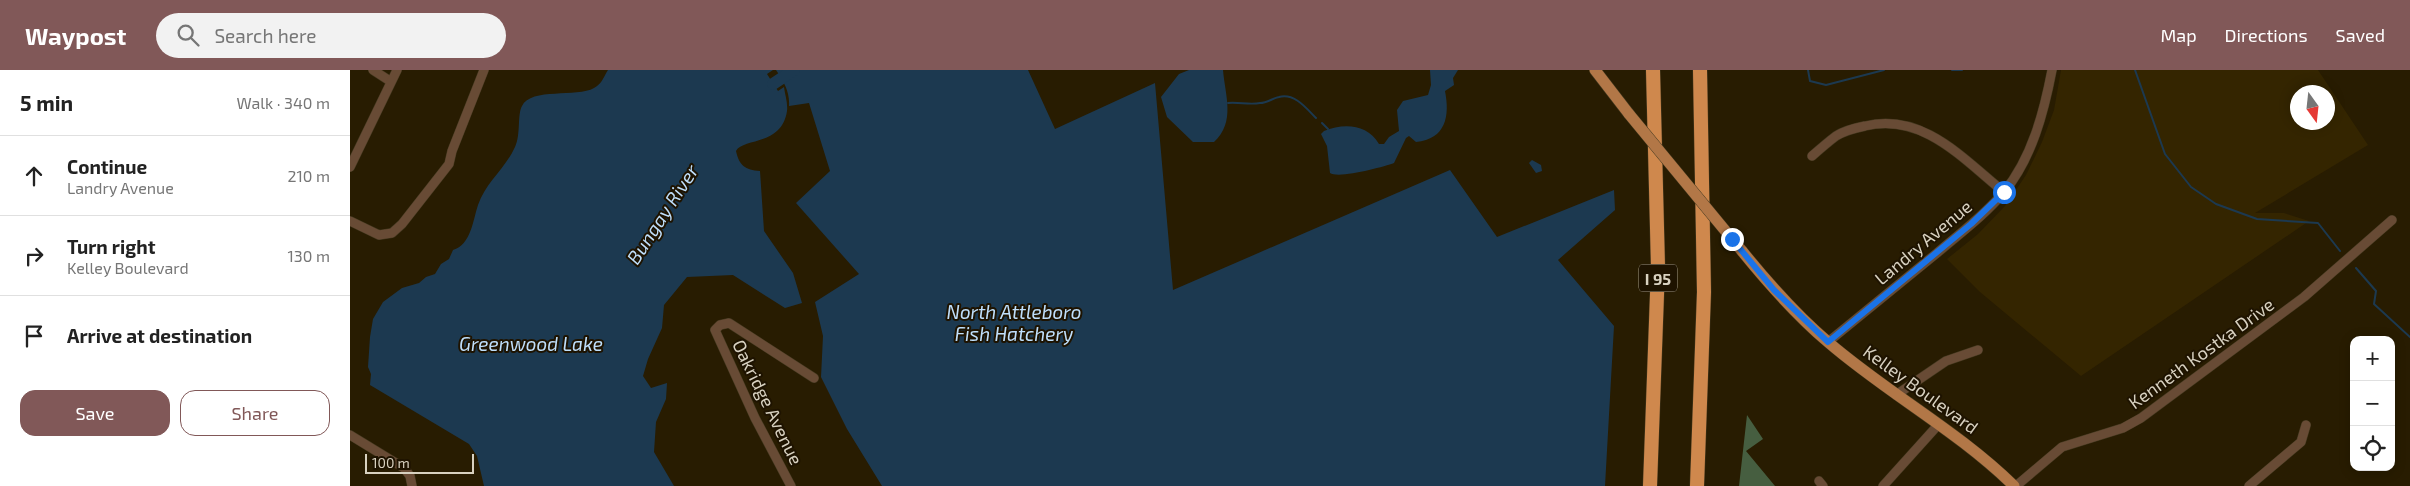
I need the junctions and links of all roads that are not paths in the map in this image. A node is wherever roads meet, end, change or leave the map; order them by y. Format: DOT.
graph roads {
  1 [pos="373,70"];
  2 [pos="396,70"];
  3 [pos="484,70"];
  4 [pos="1595,70"];
  5 [pos="1653,70"];
  6 [pos="1700,70"];
  7 [pos="2052,70"];
  8 [pos="390,81"];
  9 [pos="354,151"];
  10 [pos="1812,156"];
  11 [pos="350,167"];
  12 [pos="2004,192"];
  13 [pos="2392,220"];
  14 [pos="350,221"];
  15 [pos="1828,342"];
  16 [pos="1978,350"];
  17 [pos="814,378"];
  18 [pos="1896,394"];
  19 [pos="1938,425"];
  20 [pos="2306,425"];
  21 [pos="350,435"];
  22 [pos="412,486"];
  23 [pos="791,486"];
  24 [pos="1650,486"];
  25 [pos="1697,486"];
  26 [pos="1883,486"];
  27 [pos="2015,486"];
  28 [pos="2249,486"];
  1 -- 8 [label="street"];
  2 -- 8 [label="street"];
  3 -- 14 [label="street"];
  4 -- 15 [label="main road, Kelley Boulevard, bridge"];
  5 -- 24 [label="highway, I 95"];
  6 -- 25 [label="highway"];
  7 -- 12 [label="street, Landry Avenue"];
  8 -- 9 [label="street"];
  9 -- 11 [label="street"];
  10 -- 12 [label="street"];
  12 -- 15 [label="street, Landry Avenue"];
  13 -- 27 [label="street, Kenneth Kostka Drive"];
  15 -- 18 [label="main road, Kelley Boulevard"];
  16 -- 18 [label="street"];
  17 -- 23 [label="street, Oakridge Avenue"];
  18 -- 19 [label="main road, Kelley Boulevard"];
  19 -- 26 [label="street"];
  19 -- 27 [label="main road, Kelley Boulevard"];
  20 -- 28 [label="street"];
  21 -- 22 [label="street"];
}
